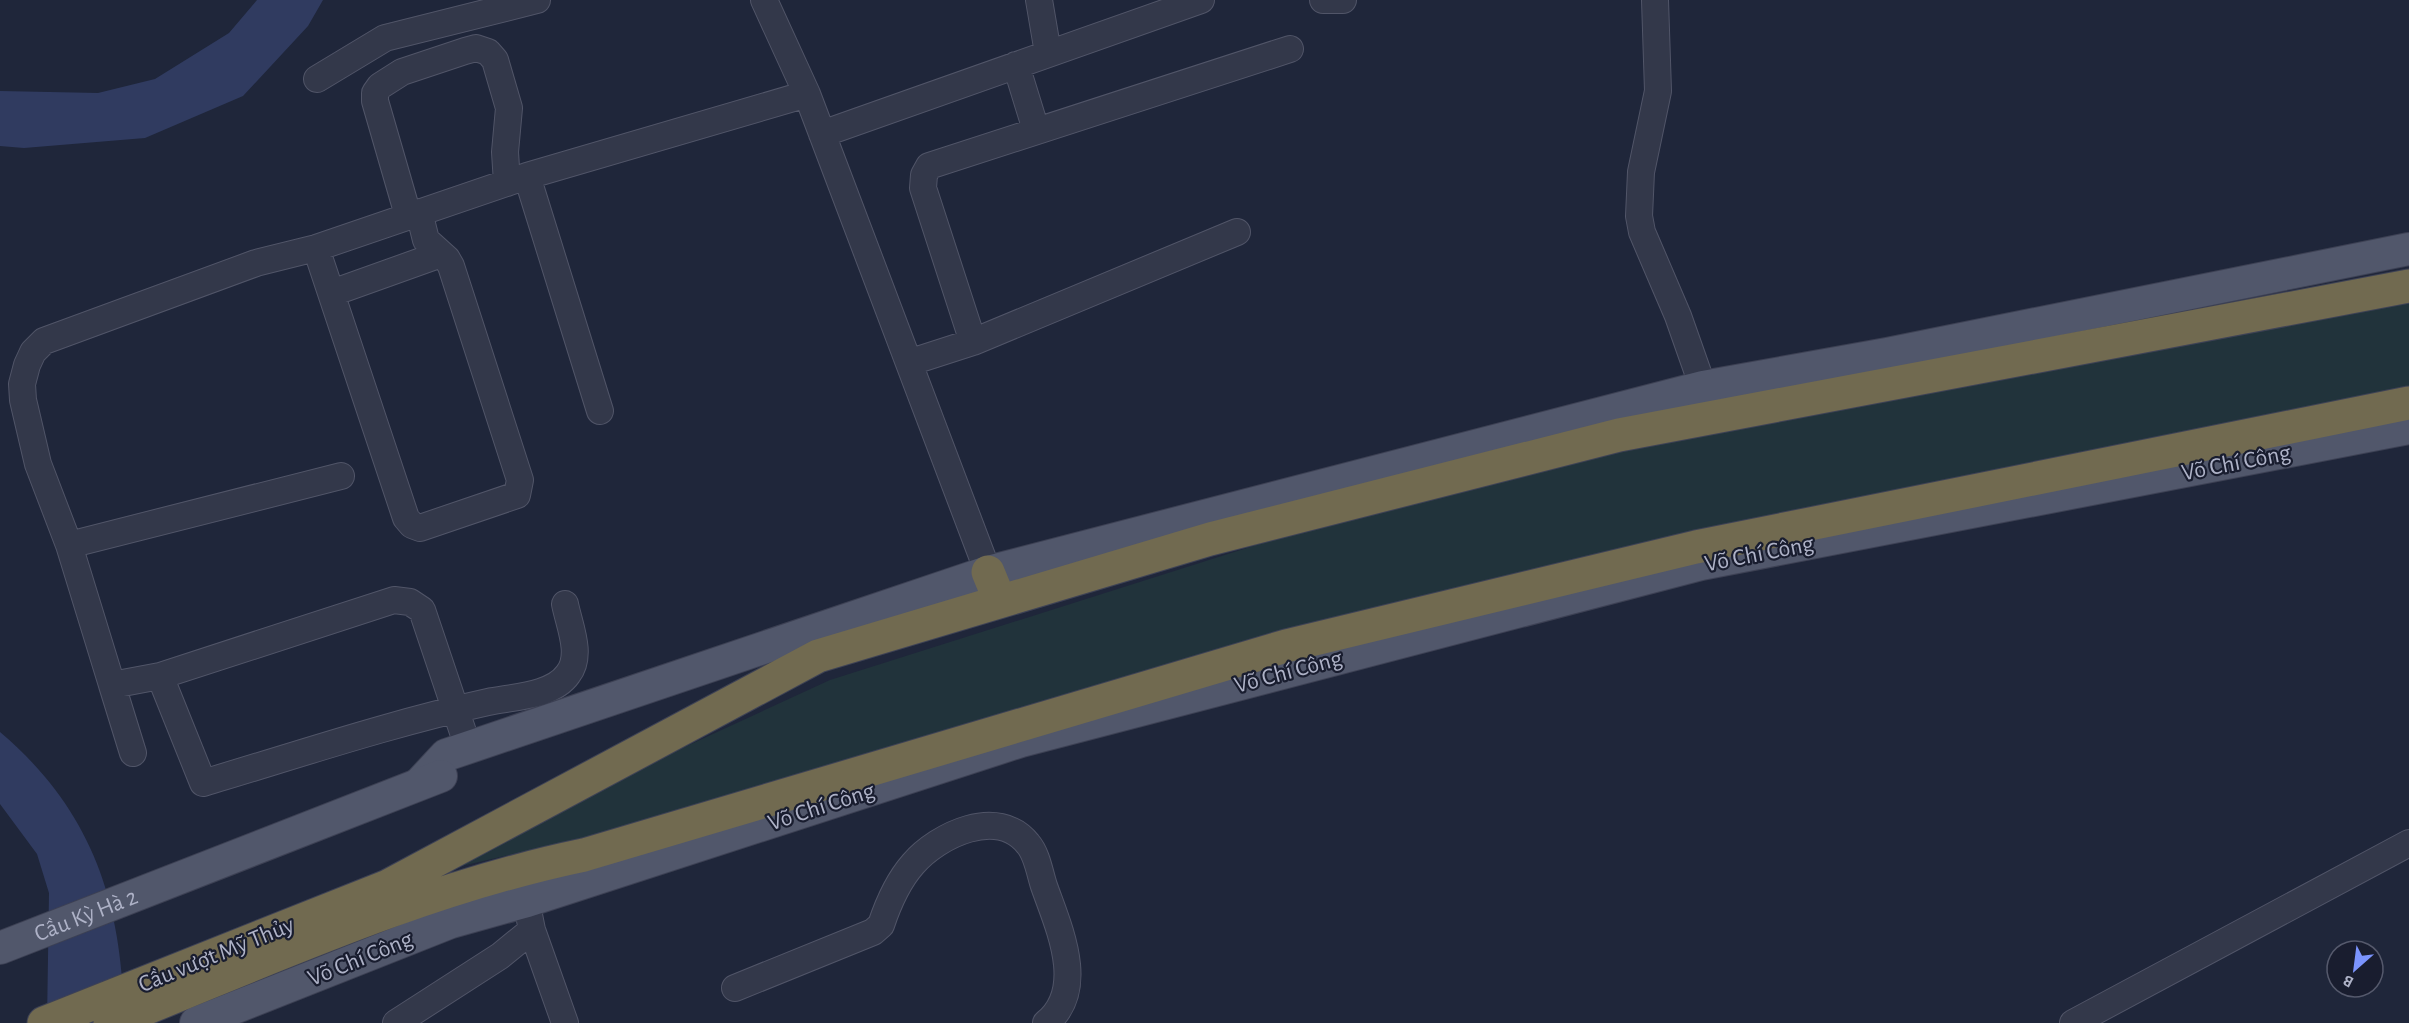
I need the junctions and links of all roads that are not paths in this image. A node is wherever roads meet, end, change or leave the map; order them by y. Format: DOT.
graph roads {
  1 [pos="537,0"];
  2 [pos="764,0"];
  3 [pos="1039,0"];
  4 [pos="1202,0"];
  5 [pos="1323,0"];
  6 [pos="1343,0"];
  7 [pos="1655,0"];
  8 [pos="1290,49"];
  9 [pos="1048,53"];
  10 [pos="1016,65"];
  11 [pos="317,79"];
  12 [pos="807,94"];
  13 [pos="1036,130"];
  14 [pos="822,134"];
  15 [pos="517,179"];
  16 [pos="413,214"];
  17 [pos="1237,232"];
  18 [pos="316,248"];
  19 [pos="2409,249"];
  20 [pos="441,254"];
  21 [pos="2409,286"];
  22 [pos="332,293"];
  23 [pos="973,342"];
  24 [pos="911,362"];
  25 [pos="1703,387"];
  26 [pos="2409,403"];
  27 [pos="600,411"];
  28 [pos="2409,428"];
  29 [pos="341,476"];
  30 [pos="69,546"];
  31 [pos="988,572"];
  32 [pos="1000,601"];
  33 [pos="565,604"];
  34 [pos="818,656"];
  35 [pos="160,676"];
  36 [pos="112,685"];
  37 [pos="455,709"];
  38 [pos="468,747"];
  39 [pos="133,753"];
  40 [pos="420,783"];
  41 [pos="2409,843"];
  42 [pos="526,867"];
  43 [pos="389,898"];
  44 [pos="530,916"];
  45 [pos="0,948"];
  46 [pos="735,988"];
  47 [pos="44,1023"];
  48 [pos="110,1023"];
  49 [pos="196,1023"];
  50 [pos="396,1023"];
  51 [pos="565,1023"];
  52 [pos="1046,1023"];
  53 [pos="2073,1023"];
  1 -- 11 [label="street"];
  2 -- 12 [label="street"];
  3 -- 9 [label="street"];
  4 -- 9 [label="street"];
  5 -- 6 [label="street"];
  7 -- 25 [label="street"];
  8 -- 13 [label="street"];
  9 -- 10 [label="street"];
  10 -- 13 [label="street"];
  10 -- 14 [label="street"];
  12 -- 14 [label="street"];
  12 -- 15 [label="street"];
  13 -- 23 [label="street"];
  14 -- 24 [label="street"];
  15 -- 16 [label="street"];
  15 -- 16 [label="street"];
  15 -- 27 [label="street"];
  16 -- 18 [label="street"];
  16 -- 20 [label="street"];
  17 -- 23 [label="street"];
  18 -- 22 [label="street"];
  18 -- 30 [label="street"];
  19 -- 25 [label="main road"];
  20 -- 22 [label="street"];
  20 -- 22 [label="street"];
  21 -- 32 [label="highway"];
  23 -- 24 [label="street"];
  24 -- 31 [label="street"];
  25 -- 31 [label="main road"];
  26 -- 42 [label="highway, Võ Chí Công"];
  28 -- 44 [label="main road, Võ Chí Công"];
  29 -- 30 [label="street"];
  30 -- 36 [label="street"];
  31 -- 32 [label="highway"];
  31 -- 38 [label="main road"];
  32 -- 34 [label="highway"];
  33 -- 37 [label="street"];
  34 -- 40 [label="main road"];
  34 -- 43 [label="highway"];
  35 -- 36 [label="street"];
  35 -- 37 [label="street"];
  35 -- 37 [label="street"];
  36 -- 39 [label="street"];
  37 -- 38 [label="street"];
  38 -- 40 [label="main road"];
  40 -- 45 [label="main road, Cầu Kỳ Hà 2"];
  41 -- 53 [label="street"];
  42 -- 43 [label="highway, Võ Chí Công"];
  42 -- 44 [label="street"];
  43 -- 47 [label="highway, Cầu vượt Mỹ Thủy"];
  43 -- 48 [label="highway, Cầu vượt Mỹ Thủy"];
  44 -- 49 [label="main road, Võ Chí Công"];
  44 -- 50 [label="street"];
  44 -- 51 [label="street"];
  46 -- 52 [label="street"];
}
